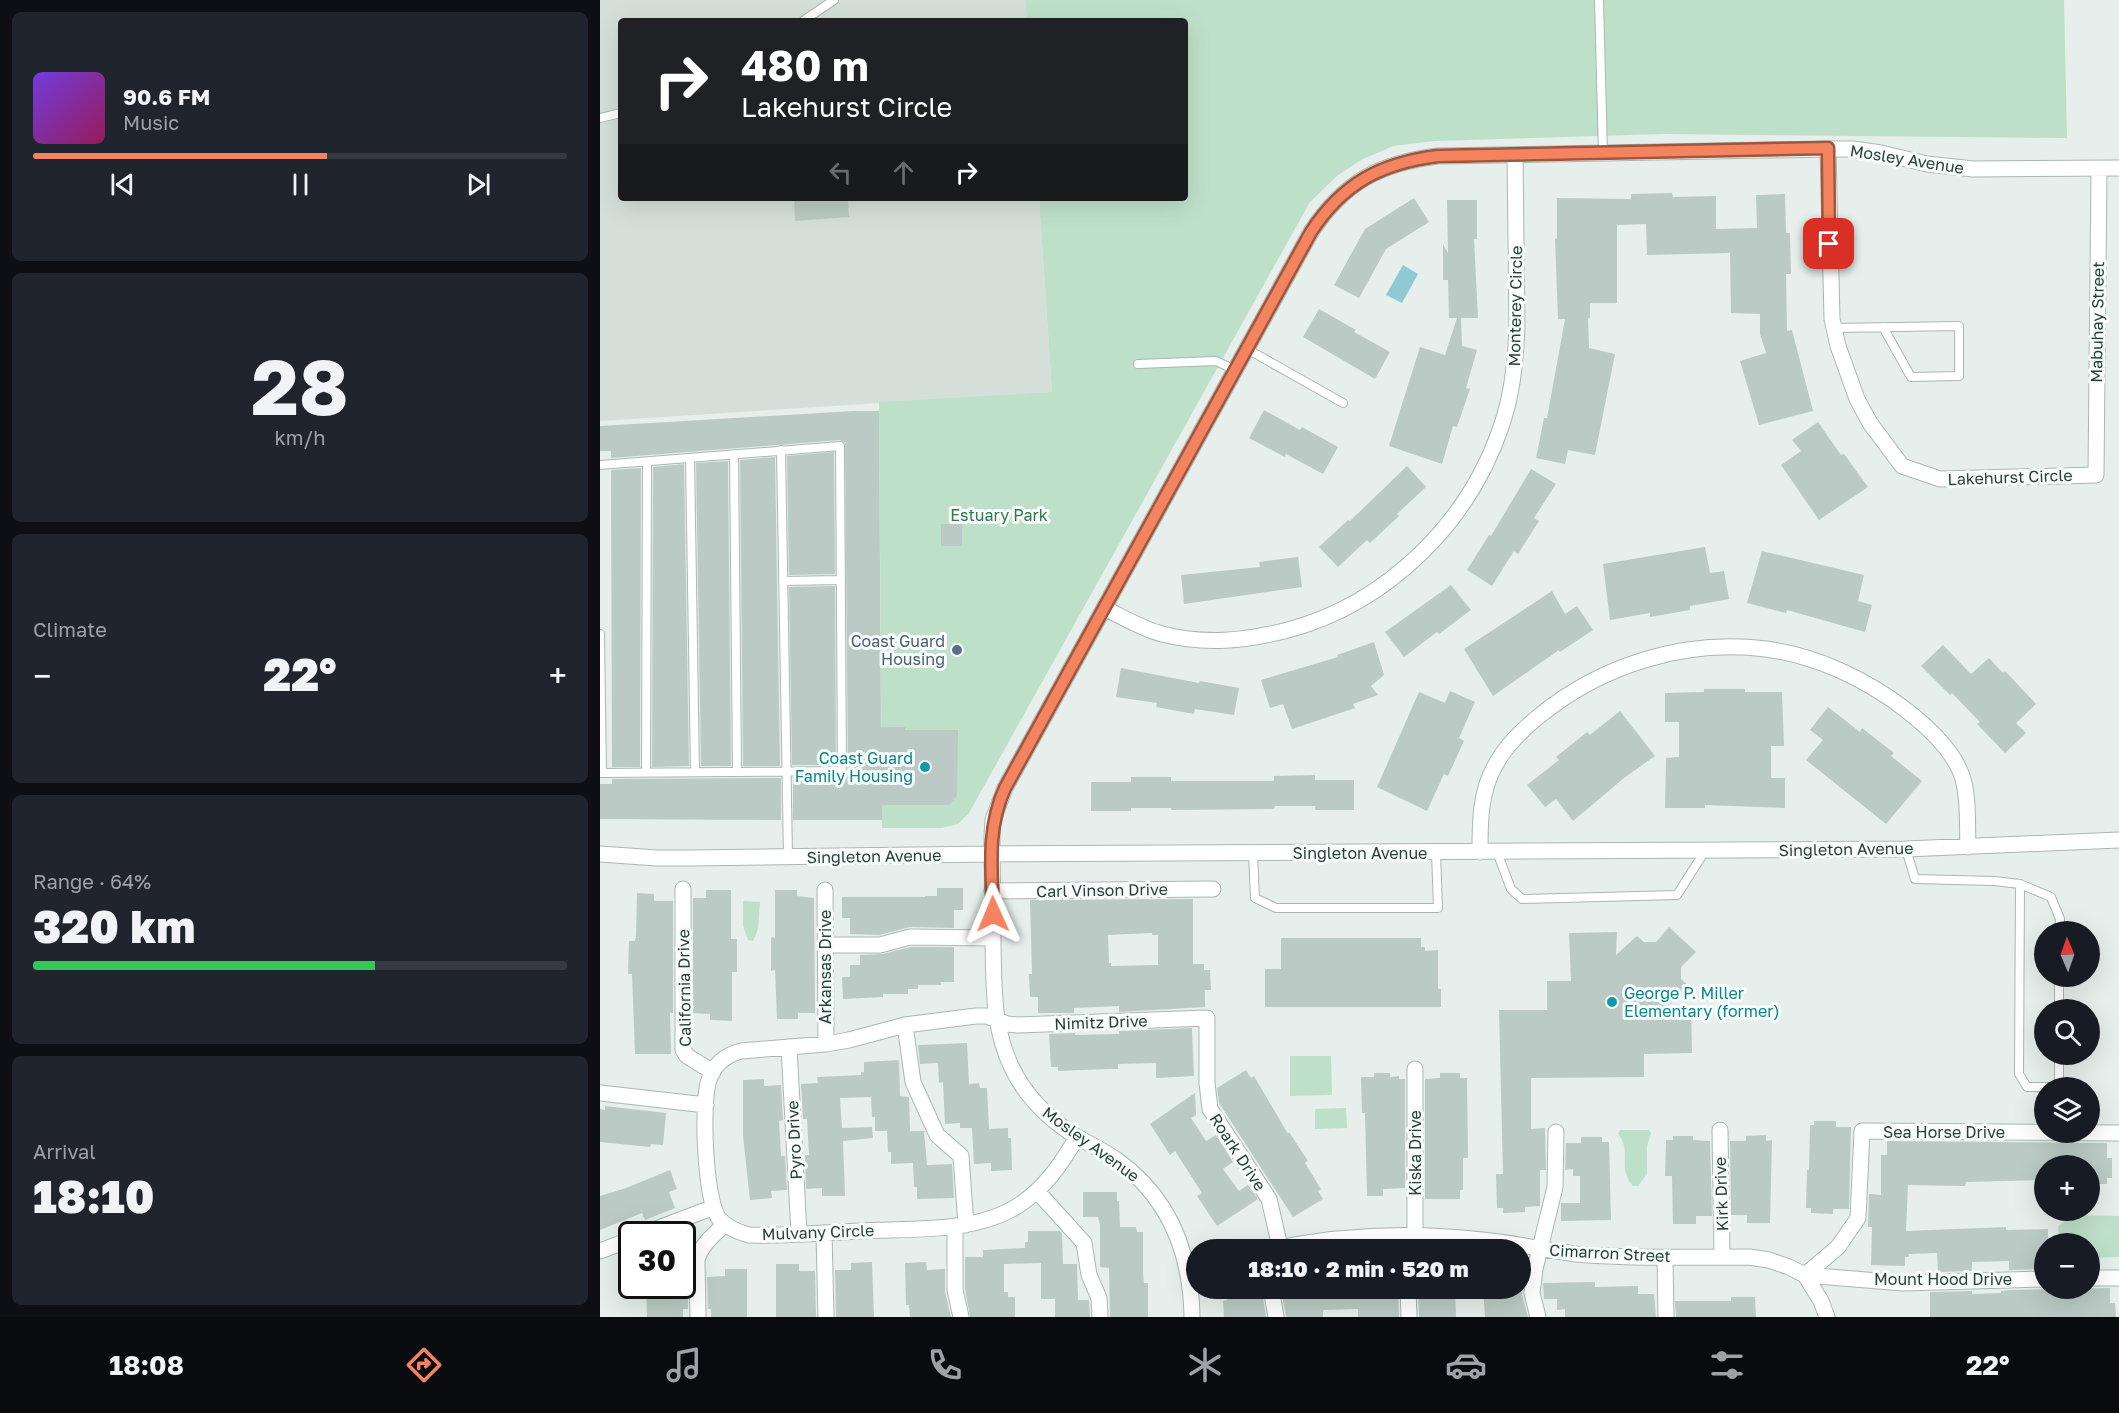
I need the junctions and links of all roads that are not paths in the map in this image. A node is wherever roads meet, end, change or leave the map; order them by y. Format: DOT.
graph roads {
  1 [pos="834,0"];
  2 [pos="1599,0"];
  3 [pos="807,18"];
  4 [pos="618,114"];
  5 [pos="600,118"];
  6 [pos="1828,148"];
  7 [pos="1603,153"];
  8 [pos="1515,155"];
  9 [pos="2119,168"];
  10 [pos="2099,169"];
  11 [pos="1883,327"];
  12 [pos="1834,328"];
  13 [pos="1247,349"];
  14 [pos="1138,364"];
  15 [pos="1235,370"];
  16 [pos="1343,403"];
  17 [pos="781,450"];
  18 [pos="734,454"];
  19 [pos="690,458"];
  20 [pos="647,462"];
  21 [pos="600,465"];
  22 [pos="2096,475"];
  23 [pos="841,580"];
  24 [pos="783,581"];
  25 [pos="1104,608"];
  26 [pos="600,634"];
  27 [pos="787,771"];
  28 [pos="646,772"];
  29 [pos="695,772"];
  30 [pos="736,772"];
  31 [pos="601,773"];
  32 [pos="2119,840"];
  33 [pos="1968,847"];
  34 [pos="1906,849"];
  35 [pos="1706,851"];
  36 [pos="1436,852"];
  37 [pos="1480,852"];
  38 [pos="1497,852"];
  39 [pos="1253,853"];
  40 [pos="600,854"];
  41 [pos="992,854"];
  42 [pos="788,857"];
  43 [pos="2020,885"];
  44 [pos="683,889"];
  45 [pos="1213,889"];
  46 [pos="825,890"];
  47 [pos="992,891"];
  48 [pos="2060,921"];
  49 [pos="993,938"];
  50 [pos="825,945"];
  51 [pos="996,1018"];
  52 [pos="1207,1018"];
  53 [pos="905,1025"];
  54 [pos="826,1044"];
  55 [pos="789,1047"];
  56 [pos="2059,1065"];
  57 [pos="1414,1069"];
  58 [pos="713,1071"];
  59 [pos="600,1092"];
  60 [pos="706,1105"];
  61 [pos="1720,1130"];
  62 [pos="1556,1132"];
  63 [pos="2119,1133"];
  64 [pos="1077,1137"];
  65 [pos="1037,1191"];
  66 [pos="714,1206"];
  67 [pos="676,1221"];
  68 [pos="725,1224"];
  69 [pos="960,1226"];
  70 [pos="799,1233"];
  71 [pos="824,1233"];
  72 [pos="1273,1239"];
  73 [pos="1350,1239"];
  74 [pos="1376,1239"];
  75 [pos="1410,1239"];
  76 [pos="618,1244"];
  77 [pos="1531,1247"];
  78 [pos="1541,1249"];
  79 [pos="600,1251"];
  80 [pos="1186,1252"];
  81 [pos="1665,1257"];
  82 [pos="1722,1257"];
  83 [pos="1805,1275"];
  84 [pos="2100,1278"];
  85 [pos="2119,1278"];
  86 [pos="2034,1279"];
  87 [pos="1192,1299"];
  88 [pos="1273,1299"];
  89 [pos="1408,1299"];
  90 [pos="698,1317"];
  91 [pos="826,1317"];
  92 [pos="961,1317"];
  93 [pos="1100,1317"];
  94 [pos="1192,1317"];
  95 [pos="1276,1317"];
  96 [pos="1409,1317"];
  97 [pos="1538,1317"];
  98 [pos="1666,1317"];
  99 [pos="1827,1317"];
  1 -- 3 [label="lane"];
  2 -- 7 [label="lane"];
  4 -- 5 [label="lane"];
  6 -- 7 [label="street, Mosley Avenue"];
  6 -- 10 [label="street, Mosley Avenue"];
  6 -- 12 [label="street, Lakehurst Circle"];
  7 -- 8 [label="street, Mosley Avenue"];
  8 -- 13 [label="street, Mosley Avenue"];
  8 -- 25 [label="street, Monterey Circle"];
  9 -- 10 [label="street, Mosley Avenue"];
  10 -- 22 [label="street, Mabuhay Street"];
  11 -- 11 [label="lane"];
  11 -- 12 [label="lane"];
  12 -- 22 [label="street, Lakehurst Circle"];
  13 -- 15 [label="street, Mosley Avenue"];
  13 -- 16 [label="lane"];
  14 -- 15 [label="lane"];
  15 -- 25 [label="street, Mosley Avenue"];
  17 -- 18 [label="lane"];
  17 -- 23 [label="lane"];
  17 -- 24 [label="lane"];
  18 -- 19 [label="lane"];
  18 -- 30 [label="lane"];
  19 -- 20 [label="lane"];
  19 -- 29 [label="lane"];
  20 -- 21 [label="lane"];
  20 -- 28 [label="lane"];
  23 -- 24 [label="lane"];
  23 -- 27 [label="lane"];
  24 -- 27 [label="lane"];
  25 -- 41 [label="street, Mosley Avenue"];
  26 -- 31 [label="lane"];
  27 -- 30 [label="lane"];
  27 -- 42 [label="lane"];
  28 -- 29 [label="lane"];
  28 -- 31 [label="lane"];
  29 -- 30 [label="lane"];
  32 -- 33 [label="street, Singleton Avenue"];
  33 -- 34 [label="street, Singleton Avenue"];
  33 -- 37 [label="street"];
  34 -- 35 [label="street, Singleton Avenue"];
  34 -- 43 [label="lane"];
  35 -- 38 [label="street, Singleton Avenue"];
  35 -- 38 [label="lane"];
  36 -- 37 [label="street, Singleton Avenue"];
  36 -- 39 [label="street, Singleton Avenue"];
  36 -- 39 [label="lane"];
  37 -- 38 [label="street, Singleton Avenue"];
  39 -- 41 [label="street, Singleton Avenue"];
  40 -- 42 [label="street, Singleton Avenue"];
  41 -- 42 [label="street, Singleton Avenue"];
  41 -- 47 [label="street, Mosley Avenue"];
  43 -- 48 [label="lane"];
  43 -- 56 [label="lane"];
  44 -- 58 [label="street, California Drive"];
  45 -- 47 [label="street, Carl Vinson Drive"];
  46 -- 50 [label="street, Arkansas Drive"];
  47 -- 49 [label="street, Mosley Avenue"];
  49 -- 50 [label="street"];
  49 -- 51 [label="street, Mosley Avenue"];
  50 -- 54 [label="street, Arkansas Drive"];
  51 -- 52 [label="street, Nimitz Drive"];
  51 -- 53 [label="street"];
  51 -- 64 [label="street, Mosley Avenue"];
  52 -- 72 [label="street, Roark Drive"];
  53 -- 54 [label="street"];
  53 -- 69 [label="street"];
  54 -- 55 [label="street"];
  55 -- 58 [label="street"];
  55 -- 70 [label="street, Pyro Drive"];
  57 -- 75 [label="street, Kiska Drive"];
  58 -- 60 [label="street"];
  59 -- 60 [label="street"];
  60 -- 66 [label="street"];
  61 -- 82 [label="street, Kirk Drive"];
  62 -- 78 [label="street"];
  63 -- 83 [label="street, Sea Horse Drive"];
  64 -- 65 [label="street, Mulvany Circle"];
  64 -- 80 [label="street, Mosley Avenue"];
  65 -- 69 [label="street, Mulvany Circle"];
  65 -- 93 [label="street"];
  66 -- 67 [label="street"];
  66 -- 68 [label="street"];
  68 -- 70 [label="street, Mulvany Circle"];
  68 -- 90 [label="street"];
  69 -- 71 [label="street, Mulvany Circle"];
  69 -- 92 [label="street"];
  70 -- 71 [label="street, Mulvany Circle"];
  71 -- 91 [label="street"];
  73 -- 74 [label="street, Cimarron Street"];
  76 -- 79 [label="street"];
  77 -- 78 [label="street, Cimarron Street"];
  78 -- 81 [label="street, Cimarron Street"];
  78 -- 97 [label="street"];
  81 -- 82 [label="street, Cimarron Street"];
  81 -- 98 [label="street"];
  82 -- 83 [label="street, Cimarron Street"];
  83 -- 86 [label="street, Mount Hood Drive"];
  83 -- 99 [label="street"];
  84 -- 85 [label="street"];
  87 -- 94 [label="street, Mosley Avenue"];
  88 -- 95 [label="street"];
  89 -- 96 [label="street"];
}
